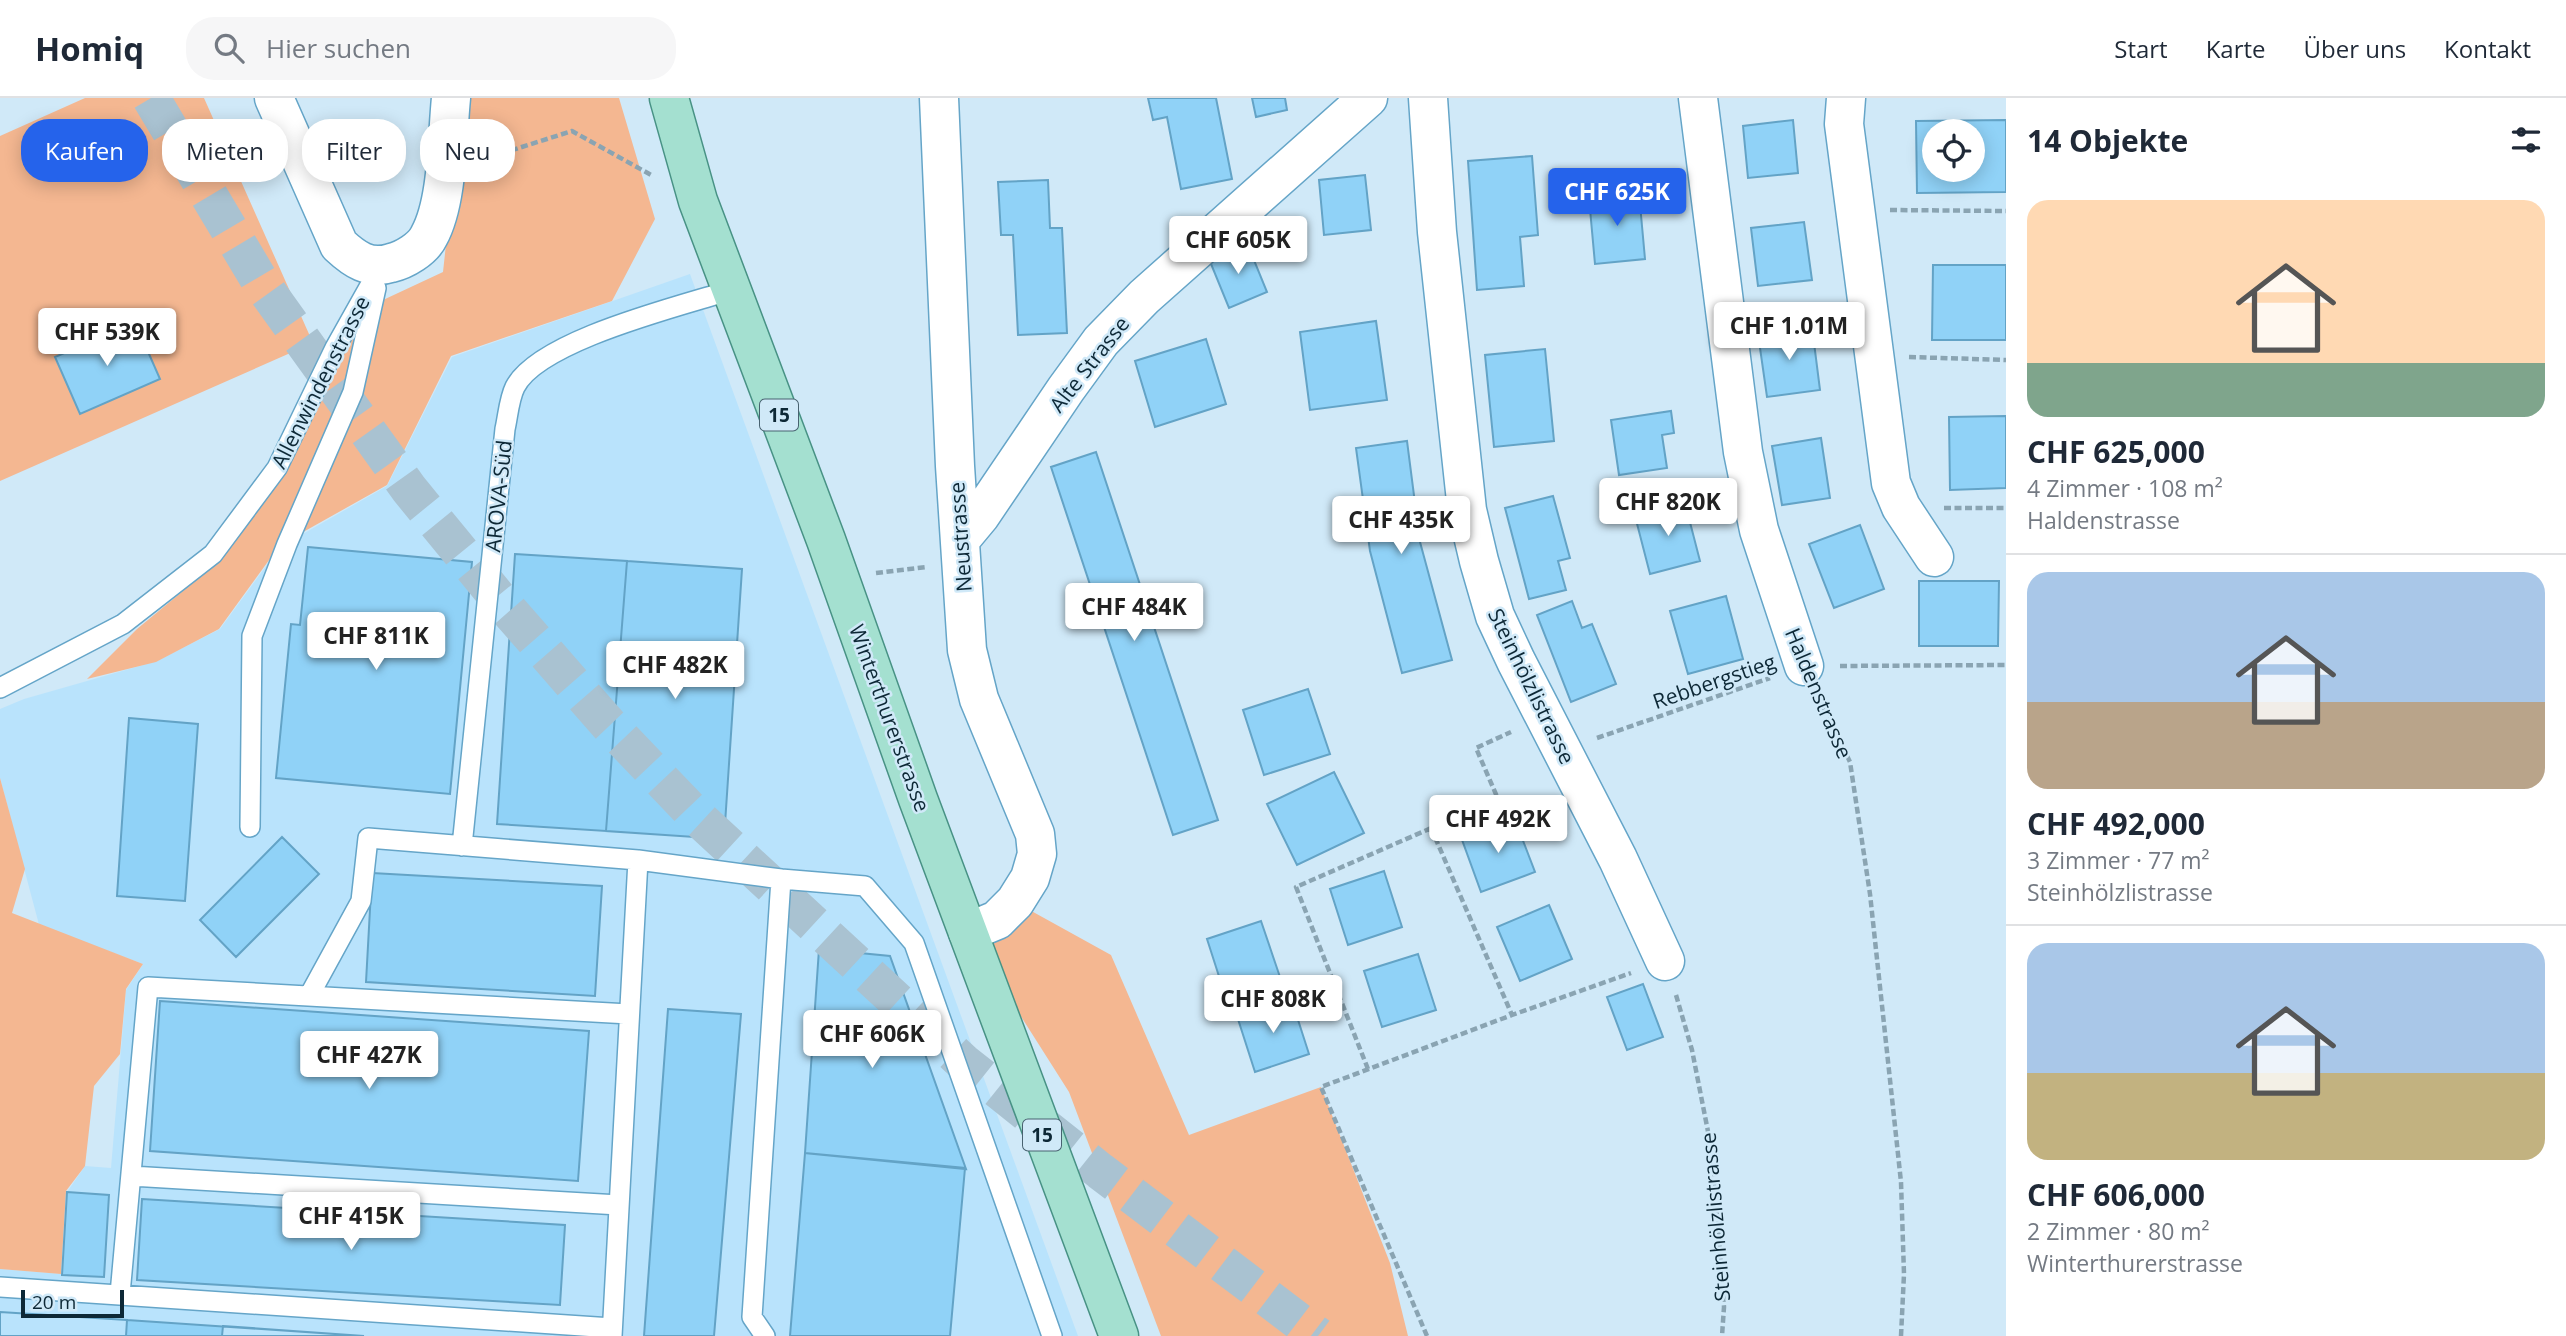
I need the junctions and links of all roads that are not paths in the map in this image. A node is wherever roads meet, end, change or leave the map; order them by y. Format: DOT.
graph roads {
  1 [pos="274,98"];
  2 [pos="451,98"];
  3 [pos="669,98"];
  4 [pos="939,98"];
  5 [pos="1368,98"];
  6 [pos="1698,98"];
  7 [pos="1846,98"];
  8 [pos="1436,118"];
  9 [pos="381,266"];
  10 [pos="731,290"];
  11 [pos="961,552"];
  12 [pos="1934,557"];
  13 [pos="1804,666"];
  14 [pos="0,688"];
  15 [pos="250,827"];
  16 [pos="463,846"];
  17 [pos="638,860"];
  18 [pos="781,879"];
  19 [pos="968,933"];
  20 [pos="1665,961"];
  21 [pos="309,996"];
  22 [pos="629,1014"];
  23 [pos="131,1176"];
  24 [pos="619,1205"];
  25 [pos="0,1287"];
  26 [pos="120,1294"];
  27 [pos="612,1332"];
  28 [pos="765,1336"];
  29 [pos="1052,1336"];
  30 [pos="1119,1336"];
  1 -- 9 [label="street"];
  2 -- 9 [label="street"];
  3 -- 10 [label="main road, Winterthurerstrasse / 15"];
  4 -- 11 [label="street, Neustrasse"];
  5 -- 11 [label="street, Alte Strasse"];
  6 -- 13 [label="street, Haldenstrasse"];
  7 -- 12 [label="street"];
  8 -- 20 [label="street, Steinhölzlistrasse"];
  9 -- 14 [label="lane, Allenwindenstrasse"];
  9 -- 15 [label="lane"];
  10 -- 16 [label="lane, AROVA-Süd"];
  10 -- 19 [label="main road, Winterthurerstrasse / 15"];
  11 -- 19 [label="street, Neustrasse"];
  16 -- 17 [label="lane"];
  16 -- 21 [label="lane"];
  17 -- 18 [label="lane"];
  17 -- 22 [label="lane"];
  18 -- 28 [label="lane"];
  18 -- 29 [label="lane"];
  19 -- 30 [label="main road, Winterthurerstrasse / 15"];
  21 -- 22 [label="lane"];
  21 -- 23 [label="lane"];
  22 -- 24 [label="lane"];
  23 -- 24 [label="lane"];
  23 -- 26 [label="lane"];
  24 -- 27 [label="lane"];
  25 -- 26 [label="lane"];
  26 -- 27 [label="lane"];
}
